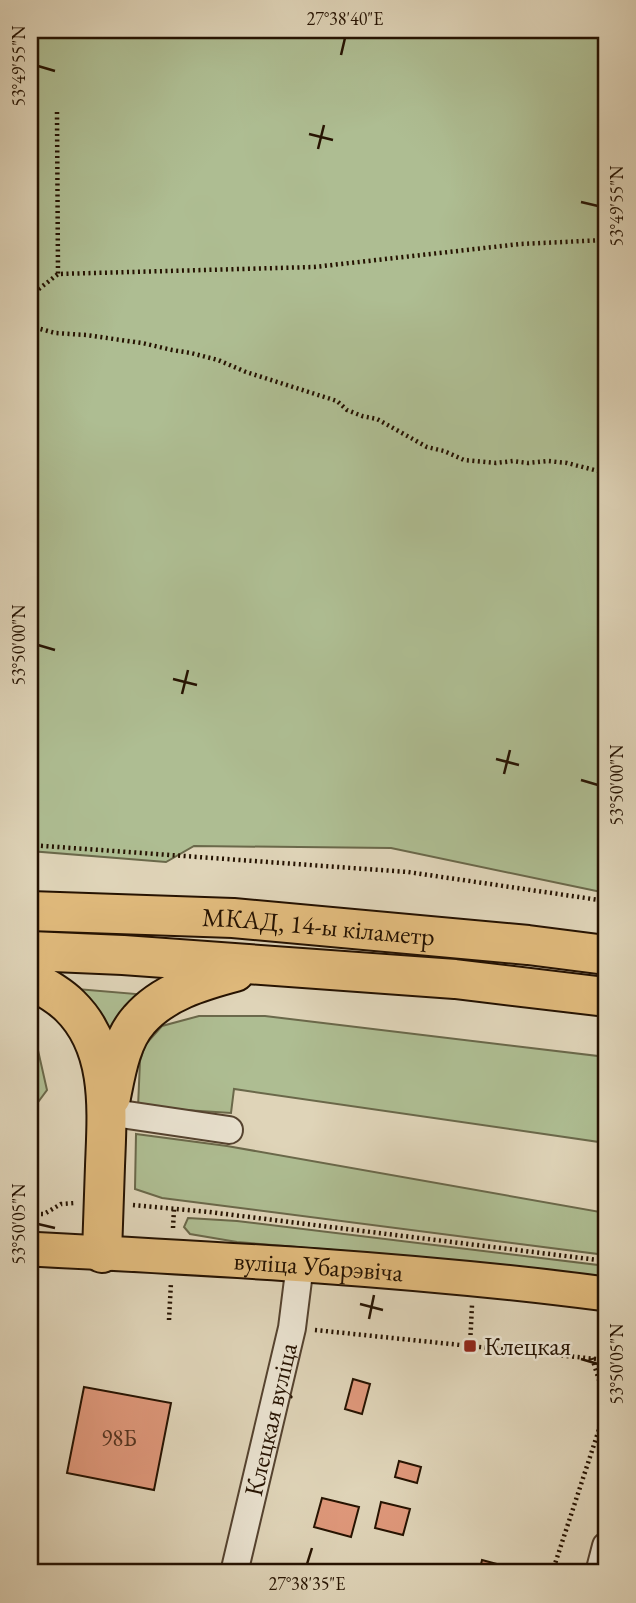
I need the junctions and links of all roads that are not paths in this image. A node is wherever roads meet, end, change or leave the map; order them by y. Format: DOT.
graph roads {
  1 [pos="30,911"];
  2 [pos="30,951"];
  3 [pos="606,955"];
  4 [pos="260,965"];
  5 [pos="30,979"];
  6 [pos="606,997"];
  7 [pos="107,1112"];
  8 [pos="229,1129"];
  9 [pos="30,1249"];
  10 [pos="103,1252"];
  11 [pos="300,1264"];
  12 [pos="606,1294"];
  13 [pos="606,1546"];
  14 [pos="234,1573"];
  15 [pos="599,1573"];
  1 -- 3 [label="highway, МКАД, 14-ы кіламетр"];
  2 -- 4 [label="highway, МКАД, 14-ы кіламетр"];
  4 -- 6 [label="highway, МКАД, 14-ы кіламетр"];
  4 -- 7 [label="highway"];
  5 -- 7 [label="highway"];
  7 -- 8 [label="street"];
  7 -- 10 [label="highway"];
  9 -- 10 [label="main road, вуліца Убарэвіча"];
  10 -- 11 [label="main road, вуліца Убарэвіча"];
  11 -- 12 [label="main road, вуліца Убарэвіча"];
  11 -- 14 [label="street, Клецкая вуліца"];
  13 -- 15 [label="street"];
}
